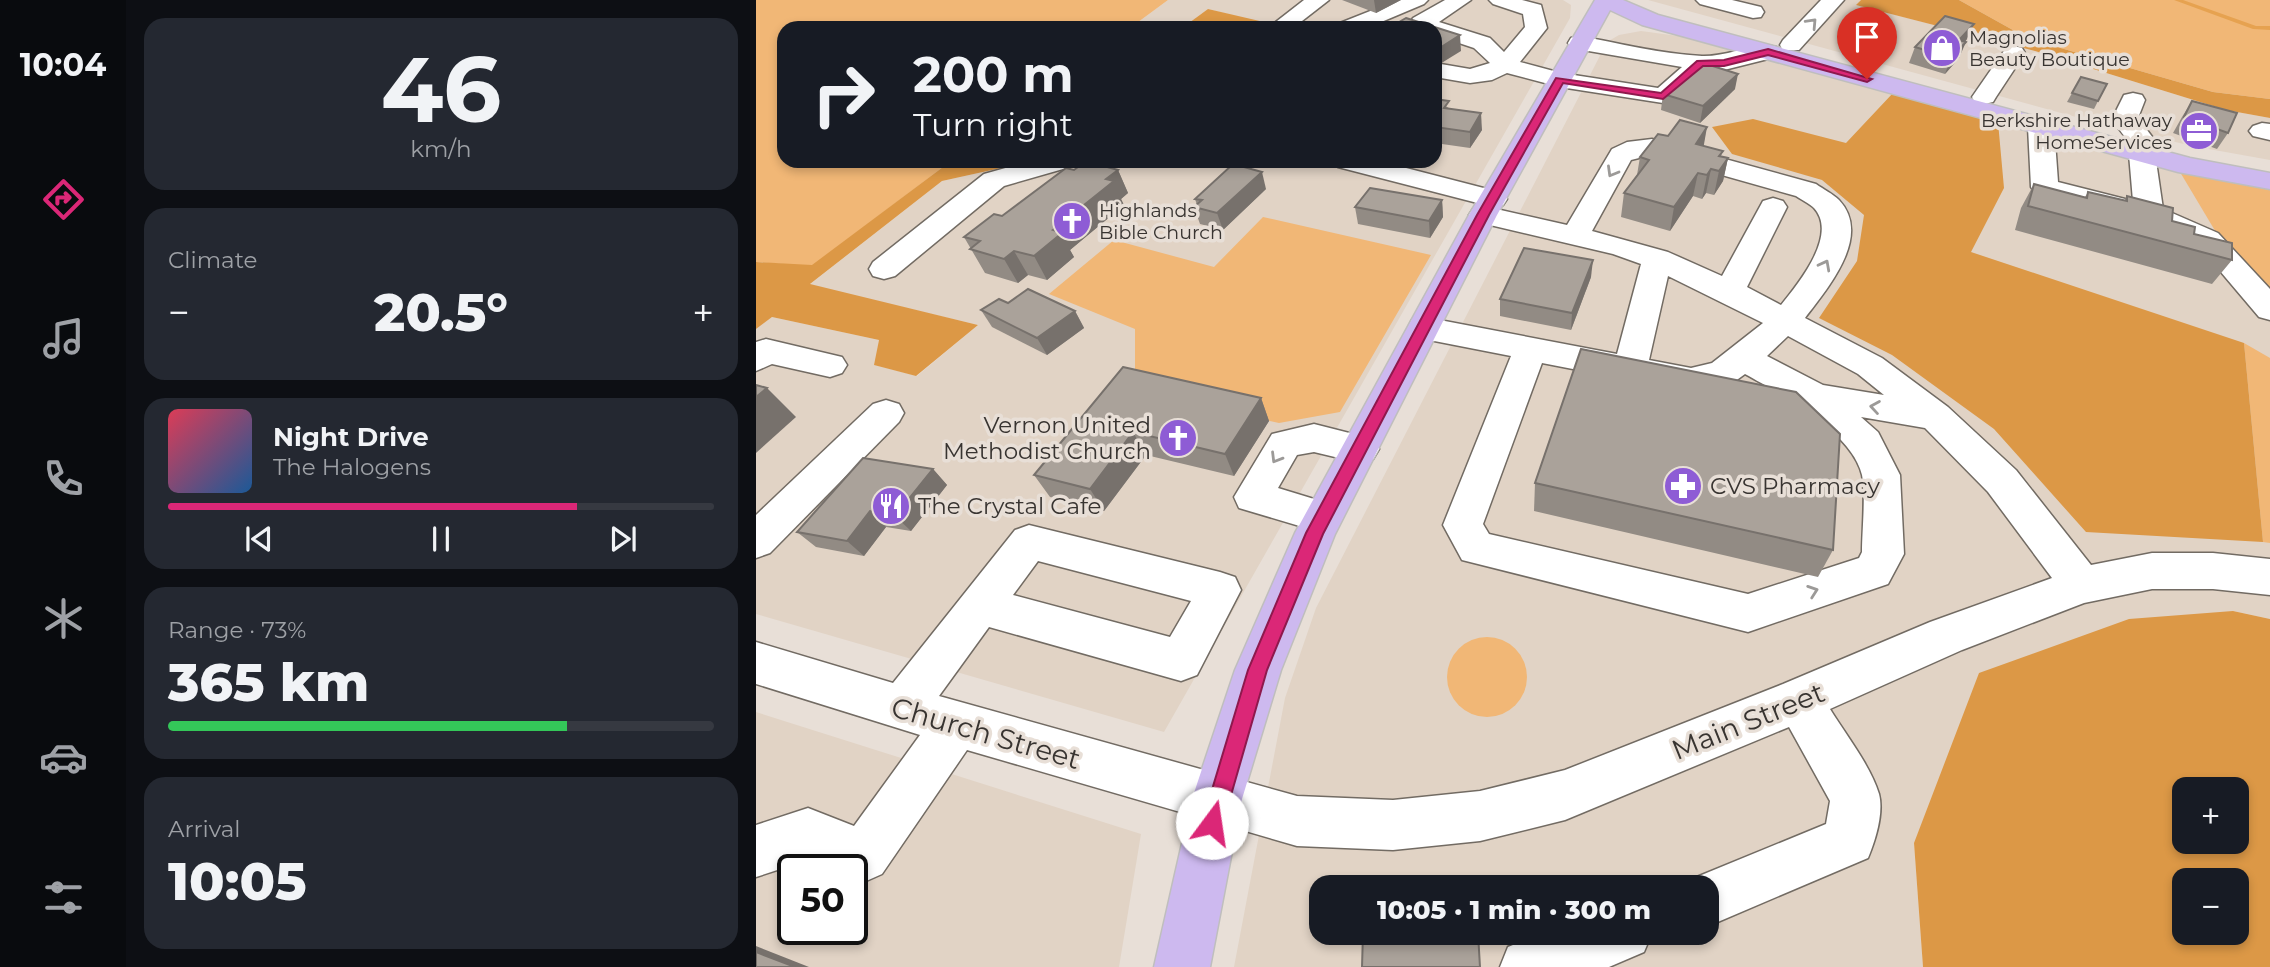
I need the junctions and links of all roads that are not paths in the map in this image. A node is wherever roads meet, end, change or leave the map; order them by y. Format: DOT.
graph roads {
  1 [pos="1318,0"];
  2 [pos="1417,0"];
  3 [pos="1460,0"];
  4 [pos="1500,0"];
  5 [pos="1707,0"];
  6 [pos="1833,0"];
  7 [pos="1759,6"];
  8 [pos="1595,18"];
  9 [pos="1289,21"];
  10 [pos="1365,21"];
  11 [pos="1420,21"];
  12 [pos="1536,28"];
  13 [pos="1734,30"];
  14 [pos="1695,32"];
  15 [pos="1442,33"];
  16 [pos="1791,45"];
  17 [pos="1768,52"];
  18 [pos="2014,53"];
  19 [pos="1668,58"];
  20 [pos="1700,63"];
  21 [pos="1506,66"];
  22 [pos="1442,72"];
  23 [pos="1560,80"];
  24 [pos="1984,97"];
  25 [pos="2133,100"];
  26 [pos="2041,127"];
  27 [pos="2141,146"];
  28 [pos="2270,166"];
  29 [pos="1036,168"];
  30 [pos="1368,168"];
  31 [pos="2270,181"];
  32 [pos="1488,207"];
  33 [pos="1773,207"];
  34 [pos="2149,214"];
  35 [pos="1575,236"];
  36 [pos="1657,259"];
  37 [pos="884,269"];
  38 [pos="1729,291"];
  39 [pos="2270,309"];
  40 [pos="1786,320"];
  41 [pos="1424,328"];
  42 [pos="1530,350"];
  43 [pos="1743,358"];
  44 [pos="756,359"];
  45 [pos="831,365"];
  46 [pos="1630,369"];
  47 [pos="1815,397"];
  48 [pos="886,413"];
  49 [pos="1935,416"];
  50 [pos="1360,449"];
  51 [pos="1324,517"];
  52 [pos="756,541"];
  53 [pos="2270,577"];
  54 [pos="2082,585"];
  55 [pos="981,606"];
  56 [pos="756,663"];
  57 [pos="1800,701"];
  58 [pos="902,708"];
  59 [pos="957,724"];
  60 [pos="1217,799"];
  61 [pos="756,851"];
  62 [pos="1719,895"];
  63 [pos="1596,945"];
  64 [pos="1182,967"];
  65 [pos="1528,967"];
  1 -- 9 [label="street"];
  2 -- 10 [label="street"];
  3 -- 11 [label="street"];
  4 -- 12 [label="street"];
  5 -- 7 [label="street"];
  16 -- 6 [label="street, one-way"];
  7 -- 13 [label="street"];
  8 -- 12 [label="street"];
  8 -- 13 [label="main road"];
  8 -- 14 [label="main road"];
  8 -- 19 [label="street"];
  8 -- 23 [label="main road"];
  12 -- 21 [label="street"];
  13 -- 16 [label="main road"];
  14 -- 17 [label="main road"];
  14 -- 19 [label="street"];
  15 -- 21 [label="street"];
  16 -- 24 [label="main road"];
  17 -- 20 [label="street"];
  17 -- 26 [label="main road"];
  18 -- 24 [label="street"];
  19 -- 20 [label="street"];
  20 -- 23 [label="street"];
  21 -- 22 [label="street"];
  21 -- 23 [label="street"];
  23 -- 32 [label="main road"];
  24 -- 27 [label="main road"];
  25 -- 27 [label="street"];
  26 -- 27 [label="main road"];
  26 -- 34 [label="street"];
  27 -- 28 [label="main road"];
  27 -- 31 [label="main road"];
  27 -- 34 [label="street"];
  29 -- 37 [label="street"];
  30 -- 32 [label="street"];
  32 -- 35 [label="street"];
  32 -- 41 [label="main road"];
  33 -- 38 [label="street"];
  34 -- 39 [label="street"];
  35 -- 36 [label="street"];
  40 -- 35 [label="street, one-way"];
  36 -- 38 [label="street"];
  36 -- 46 [label="street"];
  38 -- 40 [label="street"];
  40 -- 43 [label="street"];
  40 -- 49 [label="street"];
  41 -- 42 [label="street"];
  41 -- 50 [label="main road"];
  42 -- 46 [label="street"];
  42 -- 47 [label="street, one-way"];
  43 -- 46 [label="street"];
  43 -- 47 [label="street"];
  44 -- 45 [label="street"];
  49 -- 47 [label="street, one-way"];
  48 -- 52 [label="street"];
  49 -- 54 [label="street"];
  50 -- 51 [label="main road"];
  50 -- 51 [label="street, one-way"];
  51 -- 60 [label="main road"];
  53 -- 54 [label="street, Main Street"];
  54 -- 57 [label="street, Main Street"];
  55 -- 55 [label="street"];
  55 -- 58 [label="street"];
  56 -- 58 [label="street, Church Street"];
  57 -- 60 [label="street, Main Street"];
  57 -- 62 [label="street"];
  58 -- 59 [label="street, Church Street"];
  59 -- 60 [label="street, Church Street"];
  59 -- 61 [label="street"];
  60 -- 64 [label="main road"];
  63 -- 65 [label="street"];
}
